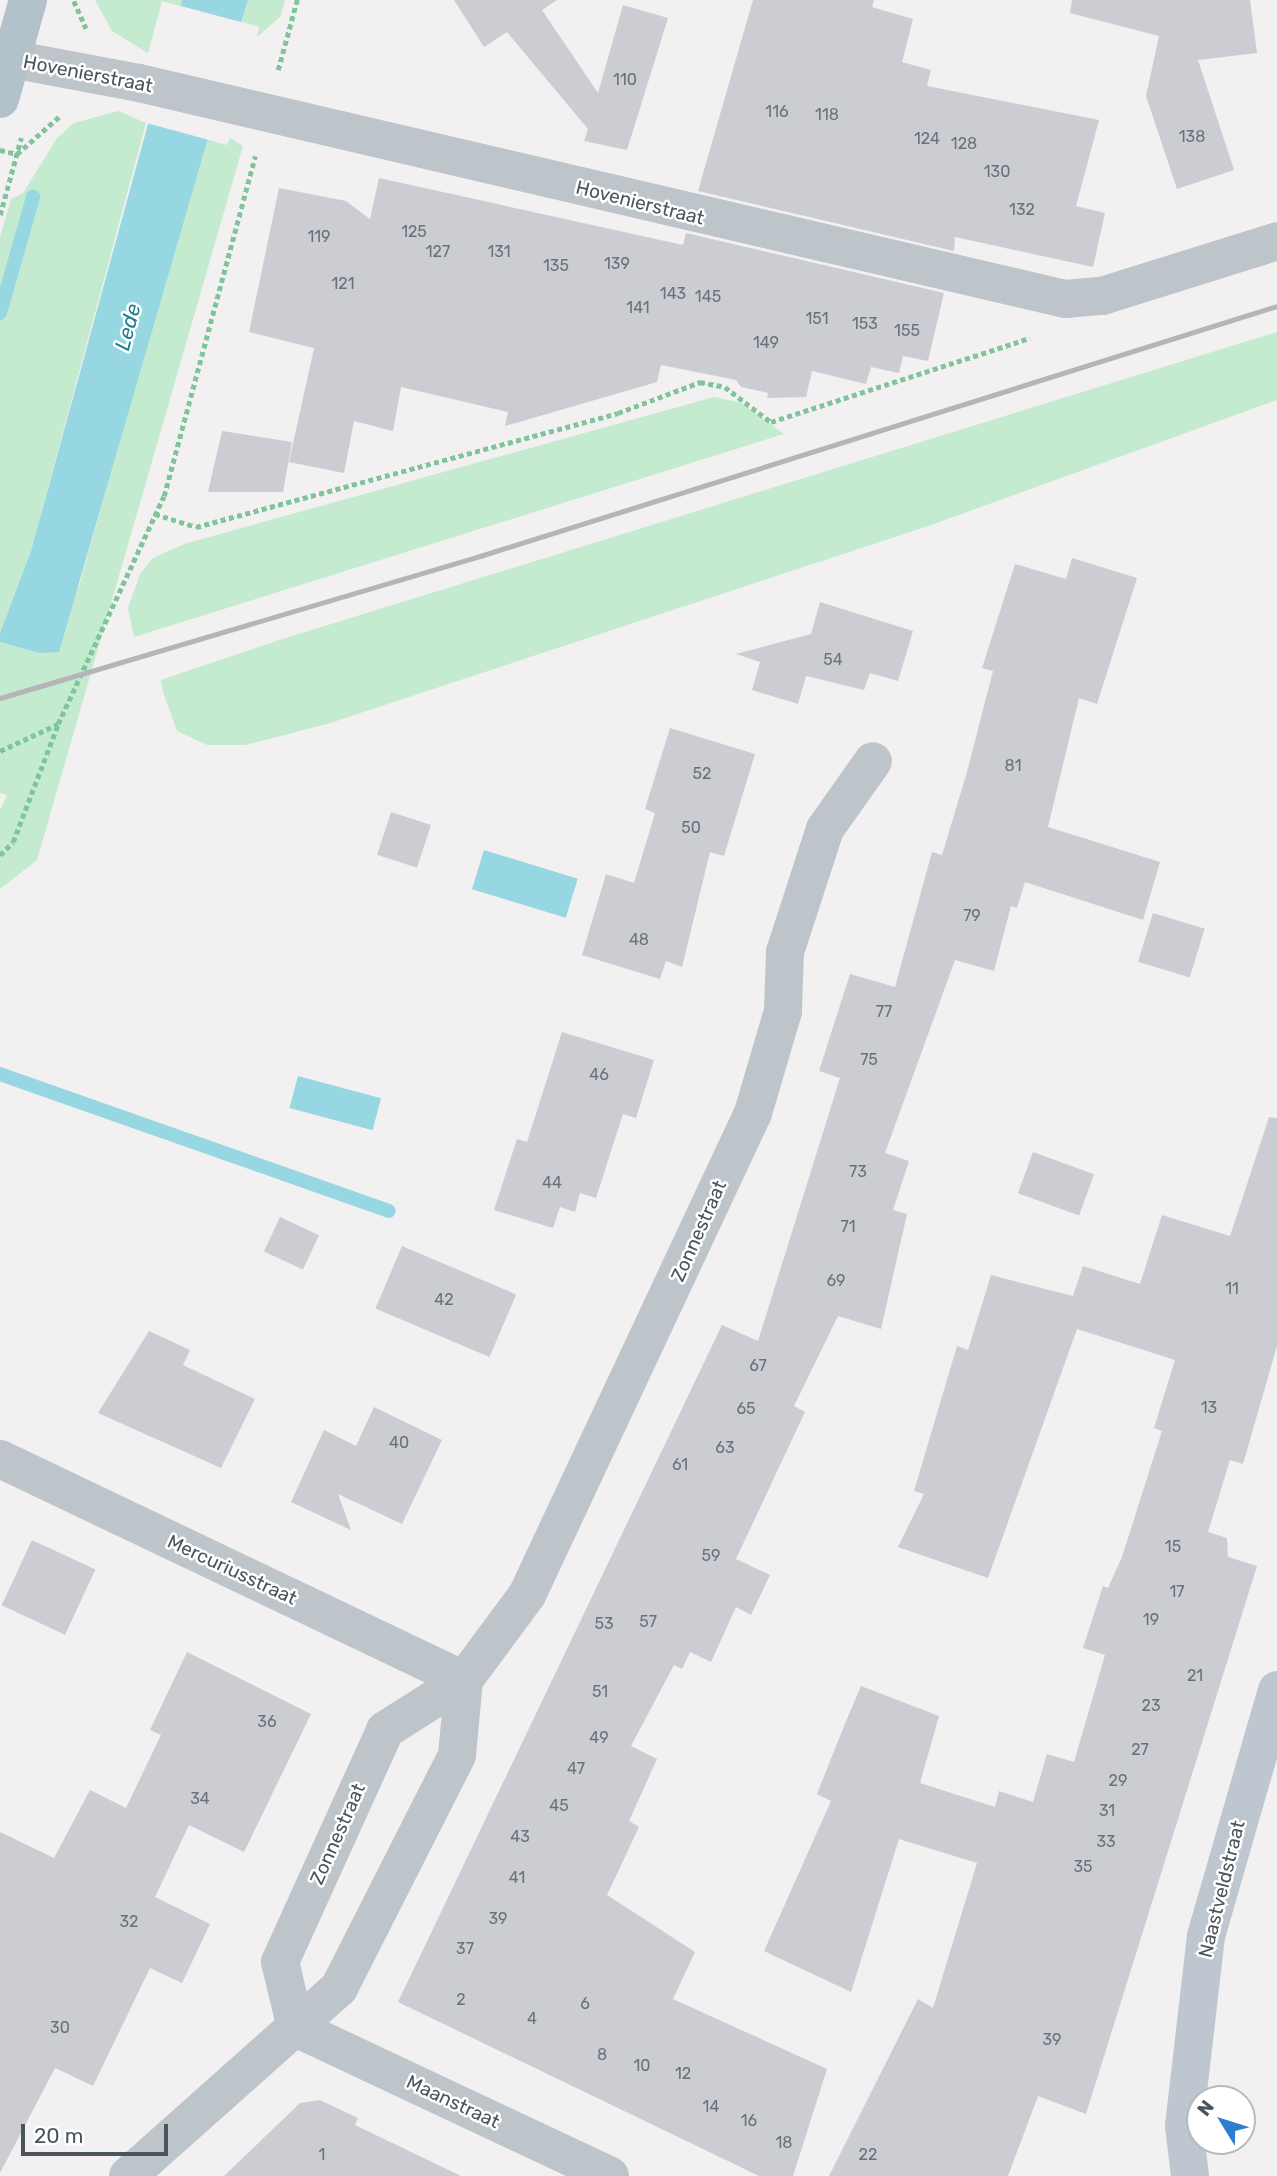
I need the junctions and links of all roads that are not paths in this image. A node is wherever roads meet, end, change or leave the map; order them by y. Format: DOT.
graph roads {
  1 [pos="28,0"];
  2 [pos="6,58"];
  3 [pos="0,99"];
  4 [pos="1277,241"];
  5 [pos="873,761"];
  6 [pos="0,1459"];
  7 [pos="464,1680"];
  8 [pos="1277,1690"];
  9 [pos="296,2028"];
  10 [pos="128,2176"];
  11 [pos="610,2176"];
  12 [pos="1190,2176"];
  1 -- 2 [label="main road"];
  2 -- 3 [label="main road"];
  2 -- 4 [label="street, Hovenierstraat"];
  5 -- 7 [label="street, Zonnestraat"];
  6 -- 7 [label="street, Mercuriusstraat"];
  7 -- 9 [label="street"];
  7 -- 9 [label="street, Zonnestraat"];
  8 -- 12 [label="street, Naastveldstraat"];
  9 -- 10 [label="street"];
  9 -- 11 [label="street, Maanstraat"];
}
